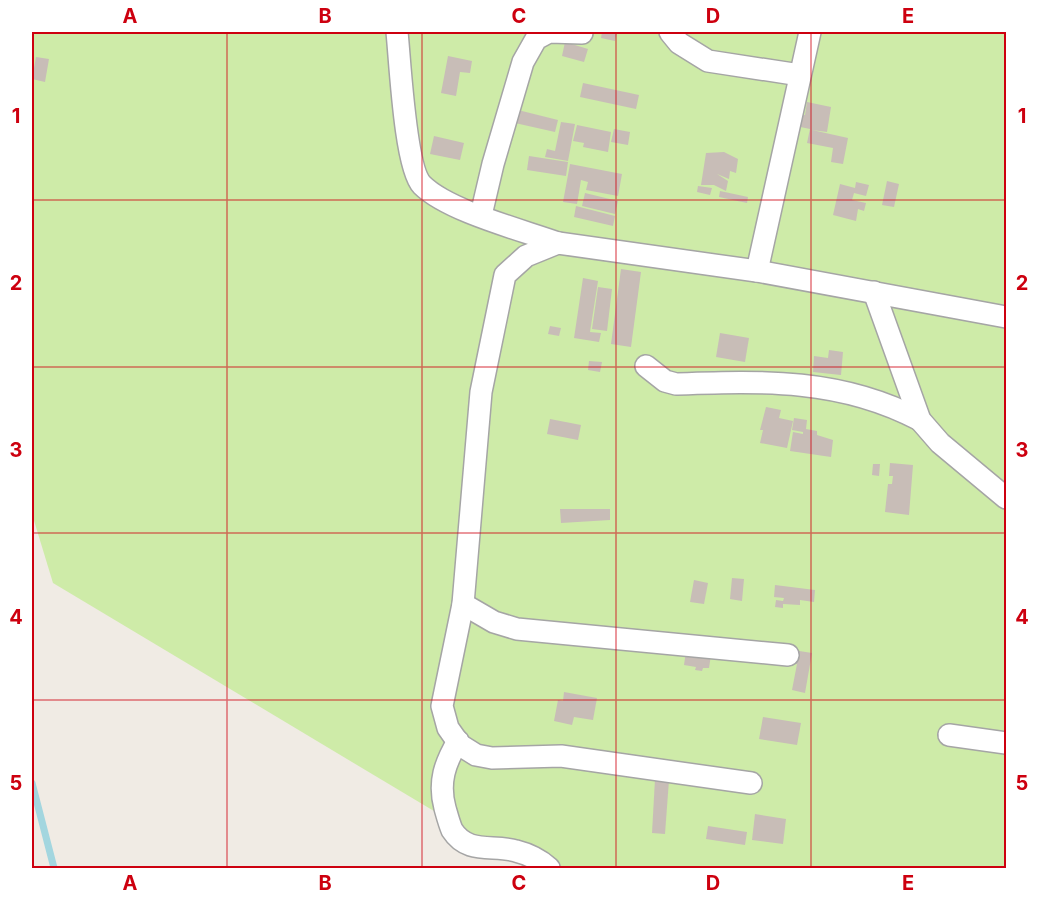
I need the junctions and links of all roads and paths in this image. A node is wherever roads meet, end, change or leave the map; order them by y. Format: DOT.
graph roads {
  1 [pos="398,32"];
  2 [pos="670,32"];
  3 [pos="810,32"];
  4 [pos="582,33"];
  5 [pos="800,75"];
  6 [pos="481,215"];
  7 [pos="558,243"];
  8 [pos="757,271"];
  9 [pos="874,292"];
  10 [pos="1006,317"];
  11 [pos="646,366"];
  12 [pos="920,420"];
  13 [pos="1006,498"];
  14 [pos="463,604"];
  15 [pos="788,655"];
  16 [pos="949,735"];
  17 [pos="458,741"];
  18 [pos="1006,743"];
  19 [pos="751,783"];
  20 [pos="549,868"];
  1 -- 6 [label="street"];
  2 -- 5 [label="street"];
  3 -- 5 [label="street"];
  4 -- 6 [label="street"];
  5 -- 8 [label="street"];
  6 -- 7 [label="street"];
  7 -- 8 [label="street"];
  7 -- 14 [label="street"];
  8 -- 9 [label="street"];
  9 -- 10 [label="street"];
  9 -- 12 [label="street"];
  11 -- 12 [label="street"];
  12 -- 13 [label="street"];
  14 -- 15 [label="street"];
  14 -- 17 [label="street"];
  16 -- 18 [label="street"];
  17 -- 19 [label="street"];
  17 -- 20 [label="street"];
}
